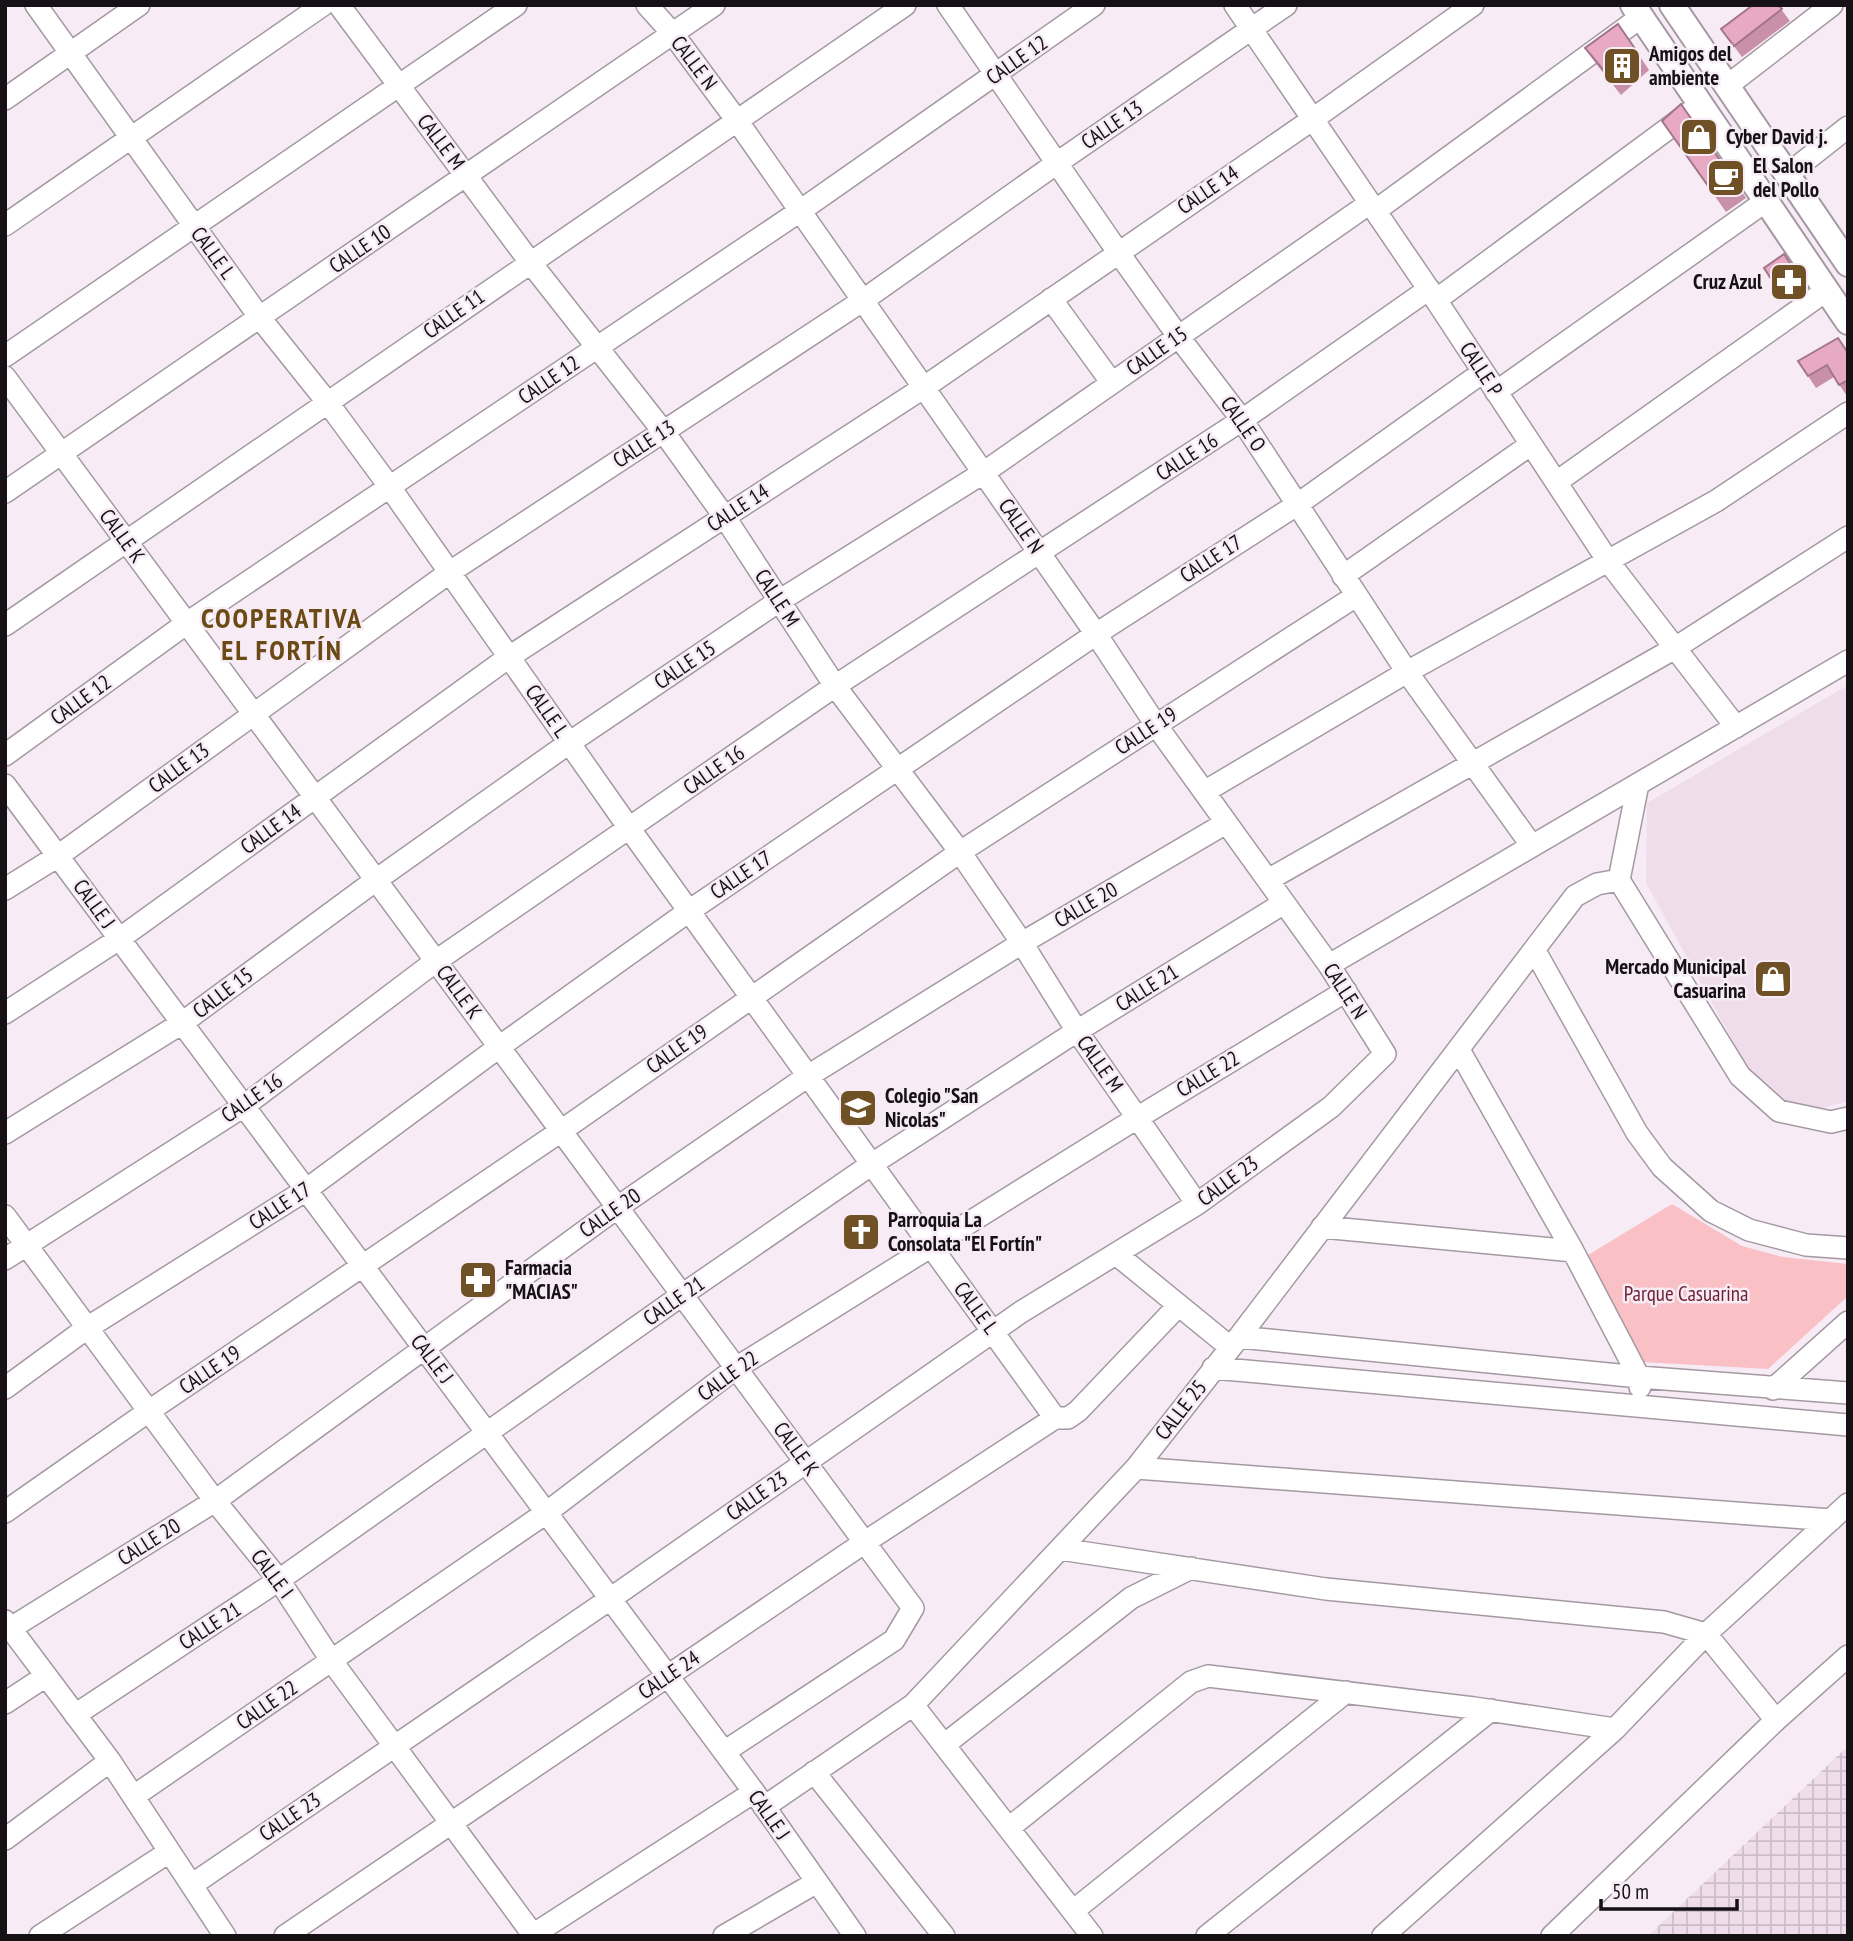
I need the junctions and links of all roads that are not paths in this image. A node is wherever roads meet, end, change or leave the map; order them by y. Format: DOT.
graph roads {
  1 [pos="36,5"];
  2 [pos="139,5"];
  3 [pos="323,5"];
  4 [pos="339,5"];
  5 [pos="516,5"];
  6 [pos="647,5"];
  7 [pos="714,5"];
  8 [pos="905,5"];
  9 [pos="948,5"];
  10 [pos="1094,5"];
  11 [pos="1235,5"];
  12 [pos="1286,5"];
  13 [pos="1473,5"];
  14 [pos="1672,5"];
  15 [pos="1832,5"];
  16 [pos="1637,11"];
  17 [pos="1252,29"];
  18 [pos="673,34"];
  19 [pos="70,54"];
  20 [pos="997,74"];
  21 [pos="400,85"];
  22 [pos="1727,86"];
  23 [pos="5,99"];
  24 [pos="1700,105"];
  25 [pos="1313,119"];
  26 [pos="738,122"];
  27 [pos="1848,127"];
  28 [pos="130,139"];
  29 [pos="1057,163"];
  30 [pos="1787,175"];
  31 [pos="467,176"];
  32 [pos="1766,201"];
  33 [pos="1373,207"];
  34 [pos="800,211"];
  35 [pos="5,225"];
  36 [pos="194,226"];
  37 [pos="1118,252"];
  38 [pos="530,262"];
  39 [pos="1848,264"];
  40 [pos="1827,290"];
  41 [pos="1432,295"];
  42 [pos="1051,299"];
  43 [pos="862,302"];
  44 [pos="260,317"];
  45 [pos="1848,322"];
  46 [pos="1178,336"];
  47 [pos="598,348"];
  48 [pos="5,356"];
  49 [pos="1483,372"];
  50 [pos="5,377"];
  51 [pos="1112,383"];
  52 [pos="923,388"];
  53 [pos="1496,392"];
  54 [pos="328,403"];
  55 [pos="1848,413"];
  56 [pos="1242,420"];
  57 [pos="663,431"];
  58 [pos="1530,445"];
  59 [pos="61,453"];
  60 [pos="983,473"];
  61 [pos="1558,481"];
  62 [pos="389,486"];
  63 [pos="5,492"];
  64 [pos="1297,504"];
  65 [pos="724,516"];
  66 [pos="1848,537"];
  67 [pos="127,542"];
  68 [pos="1040,553"];
  69 [pos="1608,561"];
  70 [pos="450,572"];
  71 [pos="1343,576"];
  72 [pos="1356,596"];
  73 [pos="779,601"];
  74 [pos="187,623"];
  75 [pos="5,625"];
  76 [pos="1096,634"];
  77 [pos="1675,648"];
  78 [pos="509,657"];
  79 [pos="1848,661"];
  80 [pos="1407,672"];
  81 [pos="835,686"];
  82 [pos="254,714"];
  83 [pos="1156,724"];
  84 [pos="1736,727"];
  85 [pos="569,743"];
  86 [pos="5,755"];
  87 [pos="1472,763"];
  88 [pos="897,769"];
  89 [pos="1638,784"];
  90 [pos="5,785"];
  91 [pos="1204,792"];
  92 [pos="315,797"];
  93 [pos="1226,822"];
  94 [pos="629,828"];
  95 [pos="1532,846"];
  96 [pos="960,852"];
  97 [pos="58,856"];
  98 [pos="376,880"];
  99 [pos="1268,880"];
  100 [pos="1619,880"];
  101 [pos="5,889"];
  102 [pos="1284,903"];
  103 [pos="689,911"];
  104 [pos="119,939"];
  105 [pos="1022,943"];
  106 [pos="1535,951"];
  107 [pos="436,961"];
  108 [pos="1329,965"];
  109 [pos="1346,991"];
  110 [pos="751,997"];
  111 [pos="5,1013"];
  112 [pos="182,1023"];
  113 [pos="1077,1031"];
  114 [pos="499,1047"];
  115 [pos="1459,1050"];
  116 [pos="1385,1054"];
  117 [pos="808,1076"];
  118 [pos="244,1106"];
  119 [pos="1137,1118"];
  120 [pos="1848,1118"];
  121 [pos="561,1131"];
  122 [pos="5,1133"];
  123 [pos="872,1164"];
  124 [pos="306,1191"];
  125 [pos="1197,1204"];
  126 [pos="618,1208"];
  127 [pos="5,1216"];
  128 [pos="1322,1227"];
  129 [pos="26,1244"];
  130 [pos="931,1245"];
  131 [pos="1848,1248"];
  132 [pos="1573,1251"];
  133 [pos="1116,1254"];
  134 [pos="5,1259"];
  135 [pos="363,1266"];
  136 [pos="682,1295"];
  137 [pos="1178,1306"];
  138 [pos="1848,1322"];
  139 [pos="88,1328"];
  140 [pos="993,1332"];
  141 [pos="1235,1342"];
  142 [pos="424,1349"];
  143 [pos="736,1368"];
  144 [pos="1213,1368"];
  145 [pos="1639,1377"];
  146 [pos="5,1388"];
  147 [pos="1773,1389"];
  148 [pos="1848,1393"];
  149 [pos="1640,1406"];
  150 [pos="149,1411"];
  151 [pos="1055,1418"];
  152 [pos="1848,1425"];
  153 [pos="486,1432"];
  154 [pos="806,1463"];
  155 [pos="1136,1468"];
  156 [pos="215,1501"];
  157 [pos="1848,1504"];
  158 [pos="5,1512"];
  159 [pos="547,1513"];
  160 [pos="1831,1520"];
  161 [pos="864,1542"];
  162 [pos="1060,1549"];
  163 [pos="1191,1568"];
  164 [pos="279,1580"];
  165 [pos="610,1599"];
  166 [pos="8,1625"];
  167 [pos="1706,1634"];
  168 [pos="1848,1656"];
  169 [pos="331,1660"];
  170 [pos="46,1676"];
  171 [pos="667,1676"];
  172 [pos="1346,1692"];
  173 [pos="5,1703"];
  174 [pos="913,1705"];
  175 [pos="1491,1710"];
  176 [pos="75,1715"];
  177 [pos="1776,1720"];
  178 [pos="1615,1729"];
  179 [pos="944,1745"];
  180 [pos="395,1746"];
  181 [pos="724,1752"];
  182 [pos="110,1761"];
  183 [pos="814,1772"];
  184 [pos="134,1796"];
  185 [pos="759,1800"];
  186 [pos="451,1823"];
  187 [pos="1009,1828"];
  188 [pos="8,1838"];
  189 [pos="169,1852"];
  190 [pos="817,1882"];
  191 [pos="193,1884"];
  192 [pos="1073,1912"];
  193 [pos="532,1935"];
  194 [pos="40,1936"];
  195 [pos="225,1936"];
  196 [pos="285,1936"];
  197 [pos="724,1936"];
  198 [pos="855,1936"];
  199 [pos="944,1936"];
  200 [pos="1092,1936"];
  201 [pos="1207,1936"];
  202 [pos="1384,1936"];
  203 [pos="1552,1936"];
  1 -- 19 [label="street, CALLE L"];
  2 -- 19 [label="street"];
  3 -- 28 [label="street"];
  4 -- 21 [label="street, CALLE M"];
  5 -- 21 [label="street"];
  6 -- 18 [label="street, CALLE N"];
  7 -- 18 [label="street, CALLE 10"];
  8 -- 26 [label="street, CALLE 11"];
  9 -- 20 [label="street, CALLE O"];
  10 -- 20 [label="street, CALLE 12"];
  11 -- 17 [label="street, CALLE P"];
  12 -- 17 [label="street, CALLE 13"];
  13 -- 25 [label="street, CALLE 14"];
  14 -- 22 [label="street"];
  15 -- 22 [label="street"];
  16 -- 24 [label="street"];
  16 -- 33 [label="street, CALLE 15"];
  17 -- 25 [label="street, CALLE P"];
  17 -- 29 [label="street, CALLE 13"];
  18 -- 26 [label="street, CALLE N"];
  18 -- 31 [label="street, CALLE 10"];
  19 -- 23 [label="street"];
  19 -- 28 [label="street, CALLE L"];
  20 -- 29 [label="street, CALLE O"];
  20 -- 34 [label="street, CALLE 12"];
  21 -- 31 [label="street, CALLE M"];
  21 -- 36 [label="street"];
  22 -- 30 [label="street"];
  24 -- 32 [label="street"];
  24 -- 41 [label="street, CALLE 16"];
  25 -- 33 [label="street, CALLE P"];
  25 -- 37 [label="street, CALLE 14"];
  26 -- 34 [label="street, CALLE N"];
  26 -- 38 [label="street, CALLE 11"];
  27 -- 30 [label="street"];
  28 -- 35 [label="street"];
  28 -- 36 [label="street, CALLE L"];
  29 -- 37 [label="street, CALLE O"];
  29 -- 43 [label="street, CALLE 13"];
  30 -- 39 [label="street"];
  31 -- 38 [label="street, CALLE M"];
  31 -- 44 [label="street, CALLE 10"];
  32 -- 40 [label="street"];
  32 -- 53 [label="street"];
  33 -- 41 [label="street, CALLE P"];
  33 -- 46 [label="street, CALLE 15"];
  34 -- 43 [label="street, CALLE N"];
  34 -- 47 [label="street, CALLE 12"];
  36 -- 44 [label="street, CALLE L"];
  36 -- 48 [label="street"];
  37 -- 42 [label="street, CALLE 14"];
  37 -- 46 [label="street, CALLE O"];
  38 -- 47 [label="street, CALLE M"];
  38 -- 54 [label="street, CALLE 11"];
  40 -- 45 [label="street"];
  40 -- 61 [label="street"];
  41 -- 49 [label="street, CALLE P"];
  41 -- 56 [label="street, CALLE 16"];
  42 -- 51 [label="street"];
  42 -- 52 [label="street, CALLE 14"];
  43 -- 52 [label="street, CALLE N"];
  43 -- 57 [label="street, CALLE 13"];
  44 -- 54 [label="street, CALLE L"];
  44 -- 59 [label="street, CALLE 10"];
  46 -- 51 [label="street, CALLE 15"];
  46 -- 56 [label="street, CALLE O"];
  47 -- 57 [label="street, CALLE M"];
  47 -- 62 [label="street, CALLE 12"];
  49 -- 53 [label="street, CALLE P"];
  49 -- 64 [label="street, CALLE 17"];
  50 -- 59 [label="street, CALLE K"];
  51 -- 60 [label="street, CALLE 15"];
  52 -- 60 [label="street, CALLE N"];
  52 -- 65 [label="street, CALLE 14"];
  53 -- 58 [label="street, CALLE P"];
  54 -- 62 [label="street, CALLE L"];
  54 -- 67 [label="street, CALLE 11"];
  55 -- 69 [label="street"];
  56 -- 64 [label="street, CALLE O"];
  56 -- 68 [label="street, CALLE 16"];
  57 -- 65 [label="street, CALLE M"];
  57 -- 70 [label="street, CALLE 13"];
  58 -- 61 [label="street, CALLE P"];
  58 -- 71 [label="street"];
  59 -- 63 [label="street, CALLE 10"];
  59 -- 67 [label="street, CALLE K"];
  60 -- 68 [label="street, CALLE N"];
  60 -- 73 [label="street, CALLE 15"];
  61 -- 69 [label="street, CALLE P"];
  62 -- 70 [label="street, CALLE L"];
  62 -- 74 [label="street, CALLE 12"];
  64 -- 71 [label="street, CALLE O"];
  64 -- 76 [label="street, CALLE 17"];
  65 -- 73 [label="street, CALLE M"];
  65 -- 78 [label="street, CALLE 14"];
  66 -- 77 [label="street"];
  67 -- 74 [label="street, CALLE K"];
  67 -- 75 [label="street, CALLE 11"];
  68 -- 76 [label="street, CALLE N"];
  68 -- 81 [label="street, CALLE 16"];
  69 -- 77 [label="street, CALLE P"];
  69 -- 80 [label="street"];
  70 -- 78 [label="street, CALLE L"];
  70 -- 82 [label="street, CALLE 13"];
  71 -- 72 [label="street, CALLE O"];
  72 -- 80 [label="street, CALLE O"];
  72 -- 83 [label="street, CALLE 19"];
  73 -- 81 [label="street, CALLE M"];
  73 -- 85 [label="street, CALLE 15"];
  74 -- 82 [label="street, CALLE K"];
  74 -- 86 [label="street, CALLE 12"];
  76 -- 83 [label="street, CALLE N"];
  76 -- 88 [label="street, CALLE 17"];
  77 -- 84 [label="street, CALLE P"];
  77 -- 87 [label="street"];
  78 -- 85 [label="street, CALLE L"];
  78 -- 92 [label="street, CALLE 14"];
  79 -- 84 [label="street"];
  80 -- 87 [label="street, CALLE O"];
  80 -- 91 [label="street"];
  81 -- 88 [label="street, CALLE M"];
  81 -- 94 [label="street, CALLE 16"];
  82 -- 92 [label="street, CALLE K"];
  82 -- 97 [label="street, CALLE 13"];
  83 -- 91 [label="street, CALLE N"];
  83 -- 96 [label="street, CALLE 19"];
  84 -- 89 [label="street"];
  85 -- 94 [label="street, CALLE L"];
  85 -- 98 [label="street, CALLE 15"];
  87 -- 95 [label="street, CALLE O"];
  87 -- 99 [label="street"];
  88 -- 96 [label="street, CALLE M"];
  88 -- 103 [label="street, CALLE 17"];
  89 -- 95 [label="street"];
  89 -- 100 [label="street"];
  90 -- 97 [label="street, CALLE J"];
  91 -- 93 [label="street, CALLE N"];
  92 -- 98 [label="street, CALLE K"];
  92 -- 104 [label="street, CALLE 14"];
  93 -- 99 [label="street, CALLE N"];
  93 -- 105 [label="street, CALLE 20"];
  94 -- 103 [label="street, CALLE L"];
  94 -- 107 [label="street, CALLE 16"];
  95 -- 108 [label="street"];
  96 -- 105 [label="street, CALLE M"];
  96 -- 110 [label="street, CALLE 19"];
  97 -- 101 [label="street, CALLE 13"];
  97 -- 104 [label="street, CALLE J"];
  98 -- 107 [label="street, CALLE K"];
  98 -- 112 [label="street, CALLE 15"];
  99 -- 102 [label="street, CALLE N"];
  100 -- 106 [label="street, CALLE 25"];
  100 -- 120 [label="street"];
  102 -- 108 [label="street, CALLE N"];
  102 -- 113 [label="street, CALLE 21"];
  103 -- 110 [label="street, CALLE L"];
  103 -- 114 [label="street, CALLE 17"];
  104 -- 111 [label="street, CALLE 14"];
  104 -- 112 [label="street, CALLE J"];
  105 -- 113 [label="street, CALLE M"];
  105 -- 117 [label="street, CALLE 20"];
  106 -- 115 [label="street, CALLE 25"];
  106 -- 131 [label="street"];
  107 -- 114 [label="street, CALLE K"];
  107 -- 118 [label="street, CALLE 16"];
  108 -- 109 [label="street, CALLE N"];
  109 -- 116 [label="street, CALLE N"];
  109 -- 119 [label="street, CALLE 22"];
  110 -- 117 [label="street, CALLE L"];
  110 -- 121 [label="street, CALLE 19"];
  112 -- 118 [label="street, CALLE J"];
  112 -- 122 [label="street, CALLE 15"];
  113 -- 119 [label="street, CALLE M"];
  113 -- 123 [label="street, CALLE 21"];
  114 -- 121 [label="street, CALLE K"];
  114 -- 124 [label="street, CALLE 17"];
  115 -- 128 [label="street, CALLE 25"];
  115 -- 132 [label="street"];
  116 -- 125 [label="street, CALLE 23"];
  117 -- 123 [label="street, CALLE L"];
  117 -- 126 [label="street, CALLE 20"];
  118 -- 124 [label="street, CALLE J"];
  118 -- 129 [label="street, CALLE 16"];
  119 -- 125 [label="street, CALLE M"];
  119 -- 130 [label="street, CALLE 22"];
  121 -- 126 [label="street, CALLE K"];
  121 -- 135 [label="street, CALLE 19"];
  123 -- 130 [label="street, CALLE L"];
  123 -- 136 [label="street, CALLE 21"];
  124 -- 135 [label="street, CALLE J"];
  124 -- 139 [label="street, CALLE 17"];
  125 -- 133 [label="street, CALLE 23"];
  126 -- 136 [label="street, CALLE K"];
  126 -- 142 [label="street, CALLE 20"];
  127 -- 129 [label="street, CALLE I"];
  128 -- 132 [label="street"];
  128 -- 141 [label="street, CALLE 25"];
  129 -- 134 [label="street, CALLE 16"];
  129 -- 139 [label="street, CALLE I"];
  130 -- 140 [label="street, CALLE L"];
  130 -- 143 [label="street, CALLE 22"];
  132 -- 145 [label="street"];
  133 -- 137 [label="street"];
  133 -- 140 [label="street, CALLE 23"];
  135 -- 142 [label="street, CALLE J"];
  135 -- 150 [label="street, CALLE 19"];
  136 -- 143 [label="street, CALLE K"];
  136 -- 153 [label="street, CALLE 21"];
  137 -- 141 [label="street"];
  137 -- 151 [label="street"];
  138 -- 147 [label="street"];
  139 -- 146 [label="street, CALLE 17"];
  139 -- 150 [label="street, CALLE I"];
  140 -- 151 [label="street, CALLE L"];
  140 -- 154 [label="street, CALLE 23"];
  141 -- 144 [label="street, CALLE 25"];
  141 -- 145 [label="street"];
  142 -- 153 [label="street, CALLE J"];
  142 -- 156 [label="street, CALLE 20"];
  143 -- 154 [label="street, CALLE K"];
  143 -- 159 [label="street, CALLE 22"];
  144 -- 149 [label="street"];
  144 -- 155 [label="street, CALLE 25"];
  145 -- 147 [label="street"];
  145 -- 149 [label="street"];
  147 -- 148 [label="street"];
  149 -- 152 [label="street"];
  150 -- 156 [label="street, CALLE I"];
  150 -- 158 [label="street, CALLE 19"];
  151 -- 161 [label="street, CALLE 24"];
  153 -- 159 [label="street, CALLE J"];
  153 -- 164 [label="street, CALLE 21"];
  154 -- 161 [label="street, CALLE K"];
  154 -- 165 [label="street, CALLE 23"];
  155 -- 160 [label="street"];
  155 -- 162 [label="street, CALLE 25"];
  156 -- 164 [label="street, CALLE I"];
  156 -- 166 [label="street, CALLE 20"];
  157 -- 160 [label="street"];
  159 -- 165 [label="street, CALLE J"];
  159 -- 169 [label="street, CALLE 22"];
  160 -- 167 [label="street"];
  161 -- 171 [label="street, CALLE 24"];
  161 -- 181 [label="street, CALLE K"];
  162 -- 163 [label="street"];
  162 -- 174 [label="street, CALLE 25"];
  163 -- 167 [label="street"];
  163 -- 179 [label="street"];
  164 -- 169 [label="street, CALLE I"];
  164 -- 176 [label="street, CALLE 21"];
  165 -- 171 [label="street, CALLE J"];
  165 -- 180 [label="street, CALLE 23"];
  166 -- 170 [label="street"];
  167 -- 177 [label="street"];
  167 -- 178 [label="street"];
  168 -- 177 [label="street"];
  169 -- 180 [label="street, CALLE I"];
  169 -- 184 [label="street, CALLE 22"];
  170 -- 173 [label="street"];
  170 -- 176 [label="street"];
  171 -- 181 [label="street, CALLE J"];
  171 -- 186 [label="street, CALLE 24"];
  172 -- 175 [label="street"];
  172 -- 187 [label="street"];
  172 -- 192 [label="street"];
  174 -- 179 [label="street"];
  174 -- 183 [label="street, CALLE 25"];
  175 -- 178 [label="street"];
  175 -- 201 [label="street"];
  176 -- 182 [label="street"];
  177 -- 203 [label="street"];
  178 -- 202 [label="street"];
  179 -- 187 [label="street"];
  180 -- 186 [label="street, CALLE I"];
  180 -- 191 [label="street, CALLE 23"];
  181 -- 185 [label="street, CALLE J"];
  182 -- 184 [label="street"];
  182 -- 188 [label="street"];
  183 -- 185 [label="street, CALLE 25"];
  183 -- 199 [label="street"];
  184 -- 189 [label="street"];
  185 -- 190 [label="street, CALLE J"];
  185 -- 193 [label="street, CALLE 25"];
  186 -- 193 [label="street, CALLE I"];
  186 -- 196 [label="street, CALLE 24"];
  187 -- 192 [label="street"];
  189 -- 191 [label="street"];
  189 -- 194 [label="street"];
  190 -- 197 [label="street"];
  190 -- 198 [label="street, CALLE J"];
  191 -- 195 [label="street"];
  192 -- 200 [label="street"];
}
